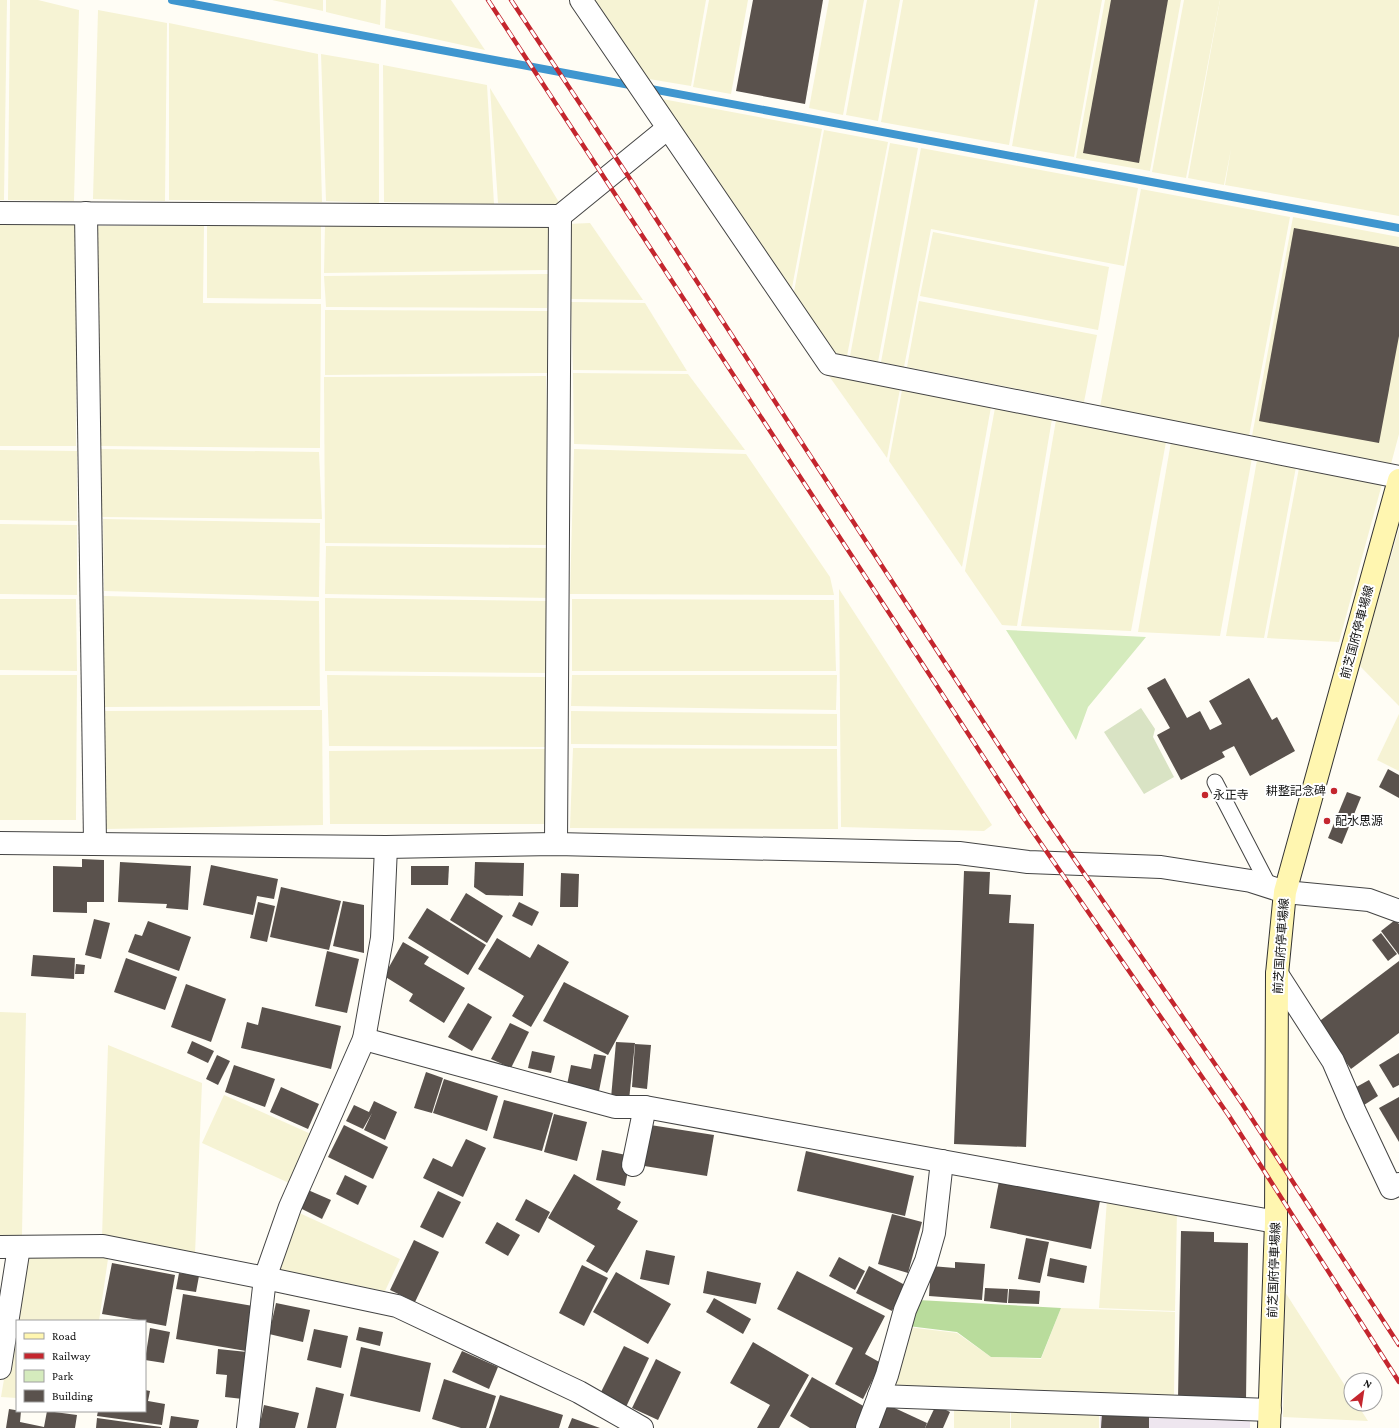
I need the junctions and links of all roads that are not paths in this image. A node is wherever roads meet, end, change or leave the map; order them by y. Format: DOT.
graph roads {
  1 [pos="581,0"];
  2 [pos="668,128"];
  3 [pos="0,212"];
  4 [pos="86,213"];
  5 [pos="560,216"];
  6 [pos="1399,478"];
  7 [pos="1215,782"];
  8 [pos="0,843"];
  9 [pos="95,843"];
  10 [pos="556,844"];
  11 [pos="386,846"];
  12 [pos="1277,889"];
  13 [pos="1399,911"];
  14 [pos="1277,974"];
  15 [pos="364,1039"];
  16 [pos="645,1108"];
  17 [pos="942,1161"];
  18 [pos="633,1165"];
  19 [pos="1399,1184"];
  20 [pos="1276,1222"];
  21 [pos="10,1247"];
  22 [pos="265,1278"];
  23 [pos="0,1368"];
  24 [pos="879,1396"];
  25 [pos="1270,1419"];
  26 [pos="248,1428"];
  27 [pos="642,1428"];
  28 [pos="867,1428"];
  1 -- 2 [label="street"];
  2 -- 5 [label="street"];
  2 -- 6 [label="street"];
  3 -- 4 [label="street"];
  4 -- 5 [label="street"];
  4 -- 9 [label="street"];
  5 -- 10 [label="street"];
  6 -- 12 [label="main road, 前芝国府停車場線"];
  7 -- 12 [label="lane"];
  8 -- 9 [label="street"];
  9 -- 11 [label="street"];
  10 -- 11 [label="street"];
  10 -- 12 [label="street"];
  11 -- 15 [label="street"];
  12 -- 13 [label="street"];
  12 -- 14 [label="main road, 前芝国府停車場線"];
  14 -- 19 [label="street"];
  14 -- 20 [label="main road, 前芝国府停車場線"];
  15 -- 16 [label="street"];
  15 -- 22 [label="street"];
  16 -- 17 [label="street"];
  16 -- 18 [label="street"];
  17 -- 20 [label="street"];
  17 -- 24 [label="street"];
  20 -- 25 [label="main road, 前芝国府停車場線"];
  21 -- 22 [label="street"];
  21 -- 23 [label="street"];
  22 -- 26 [label="street"];
  22 -- 27 [label="street"];
  24 -- 25 [label="street"];
  24 -- 28 [label="street"];
}
